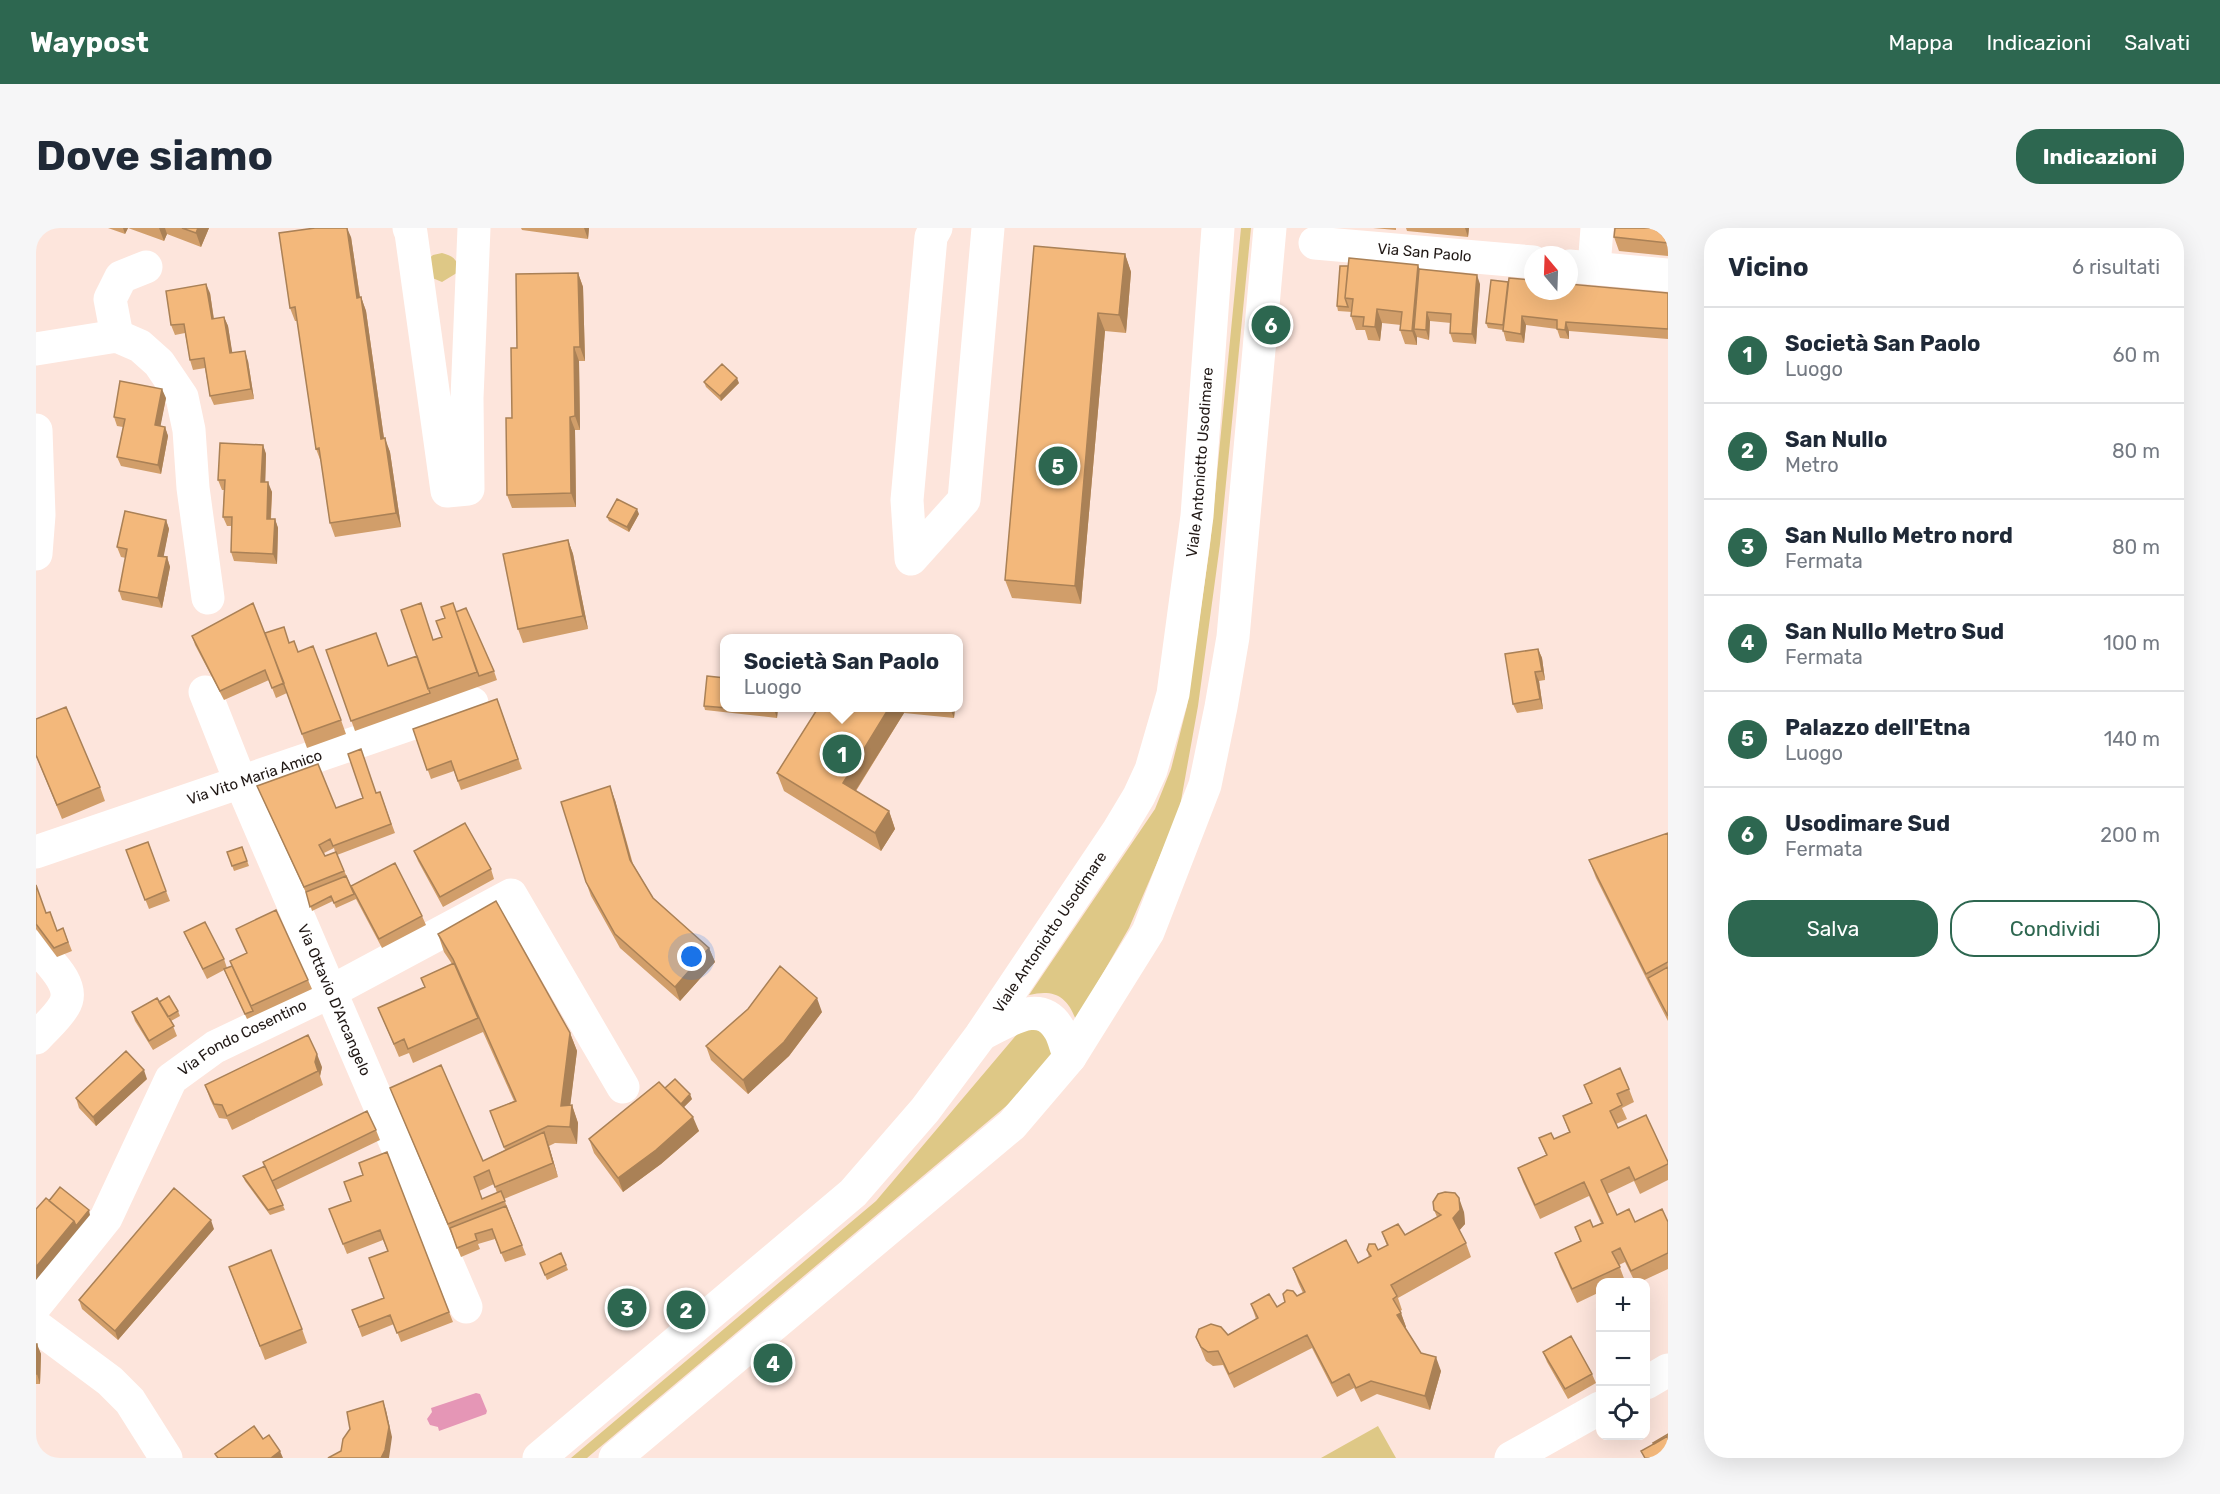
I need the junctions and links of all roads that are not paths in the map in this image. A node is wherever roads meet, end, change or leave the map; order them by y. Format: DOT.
graph roads {
  1 [pos="474,228"];
  2 [pos="936,228"];
  3 [pos="988,228"];
  4 [pos="1218,228"];
  5 [pos="1270,228"];
  6 [pos="1597,228"];
  7 [pos="418,230"];
  8 [pos="1315,243"];
  9 [pos="1524,261"];
  10 [pos="146,267"];
  11 [pos="1582,267"];
  12 [pos="1668,275"];
  13 [pos="117,336"];
  14 [pos="36,349"];
  15 [pos="36,430"];
  16 [pos="36,554"];
  17 [pos="208,598"];
  18 [pos="205,692"];
  19 [pos="472,703"];
  20 [pos="241,783"];
  21 [pos="36,852"];
  22 [pos="36,947"];
  23 [pos="330,992"];
  24 [pos="981,1035"];
  25 [pos="36,1038"];
  26 [pos="1070,1057"];
  27 [pos="623,1087"];
  28 [pos="36,1305"];
  29 [pos="466,1307"];
  30 [pos="36,1326"];
  31 [pos="1668,1370"];
  32 [pos="1650,1381"];
  33 [pos="1596,1410"];
  34 [pos="166,1458"];
  35 [pos="539,1458"];
  36 [pos="615,1458"];
  37 [pos="1511,1458"];
  1 -- 7 [label="main road"];
  2 -- 3 [label="main road"];
  4 -- 24 [label="main road, Viale Antoniotto Usodimare"];
  5 -- 26 [label="main road"];
  6 -- 11 [label="main road"];
  8 -- 9 [label="main road, Via San Paolo"];
  10 -- 13 [label="main road"];
  11 -- 12 [label="main road"];
  13 -- 14 [label="main road"];
  13 -- 17 [label="main road"];
  15 -- 16 [label="main road"];
  18 -- 20 [label="main road, Via Ottavio D'Arcangelo"];
  19 -- 20 [label="main road, Via Vito Maria Amico"];
  20 -- 21 [label="main road, Via Vito Maria Amico"];
  20 -- 23 [label="main road, Via Ottavio D'Arcangelo"];
  22 -- 25 [label="main road"];
  23 -- 27 [label="main road, Via Fondo Cosentino"];
  23 -- 28 [label="main road, Via Fondo Cosentino"];
  23 -- 29 [label="main road, Via Ottavio D'Arcangelo"];
  24 -- 26 [label="main road"];
  24 -- 35 [label="main road, Viale Antoniotto Usodimare"];
  26 -- 36 [label="main road"];
  30 -- 34 [label="main road"];
  31 -- 32 [label="main road"];
  33 -- 37 [label="main road"];
}
